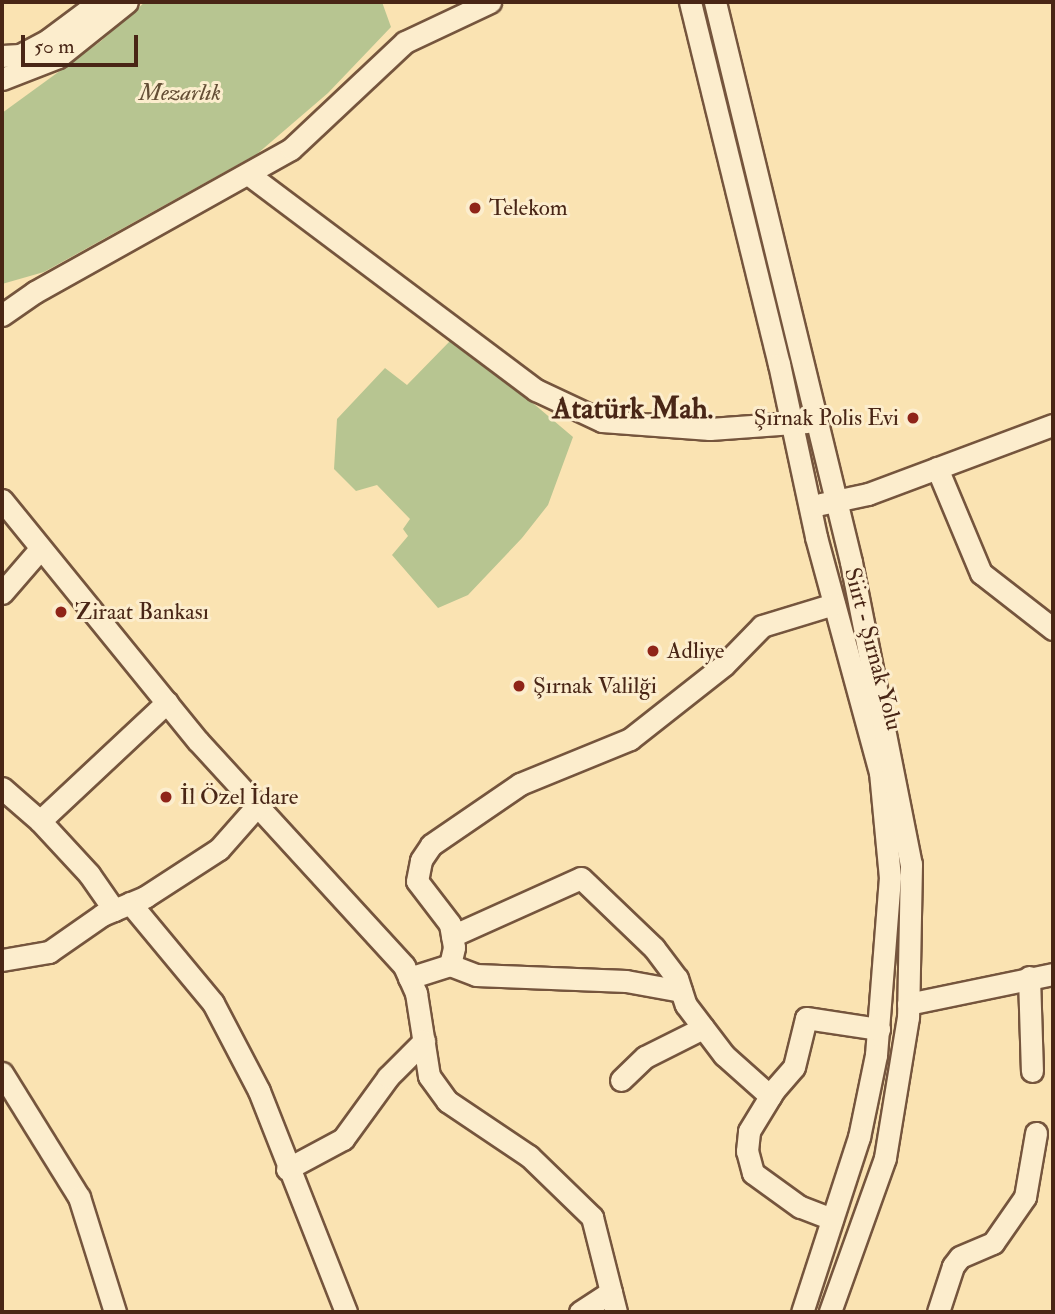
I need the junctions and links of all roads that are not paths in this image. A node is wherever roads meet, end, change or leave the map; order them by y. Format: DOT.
graph roads {
  1 [pos="99,2"];
  2 [pos="127,2"];
  3 [pos="490,2"];
  4 [pos="690,2"];
  5 [pos="715,2"];
  6 [pos="2,56"];
  7 [pos="2,79"];
  8 [pos="248,174"];
  9 [pos="2,315"];
  10 [pos="815,421"];
  11 [pos="792,424"];
  12 [pos="1053,425"];
  13 [pos="937,468"];
  14 [pos="2,500"];
  15 [pos="835,502"];
  16 [pos="808,505"];
  17 [pos="40,549"];
  18 [pos="2,593"];
  19 [pos="834,604"];
  20 [pos="1053,629"];
  21 [pos="167,702"];
  22 [pos="2,788"];
  23 [pos="256,807"];
  24 [pos="40,821"];
  25 [pos="122,906"];
  26 [pos="452,936"];
  27 [pos="2,960"];
  28 [pos="450,965"];
  29 [pos="1053,974"];
  30 [pos="1028,977"];
  31 [pos="410,978"];
  32 [pos="681,991"];
  33 [pos="908,1004"];
  34 [pos="703,1028"];
  35 [pos="879,1030"];
  36 [pos="424,1041"];
  37 [pos="1032,1071"];
  38 [pos="2,1073"];
  39 [pos="621,1080"];
  40 [pos="770,1096"];
  41 [pos="1036,1133"];
  42 [pos="287,1169"];
  43 [pos="832,1219"];
  44 [pos="614,1302"];
  45 [pos="340,1311"];
  46 [pos="115,1312"];
  47 [pos="580,1312"];
  48 [pos="802,1312"];
  49 [pos="830,1312"];
  50 [pos="938,1312"];
  1 -- 6 [label="street"];
  2 -- 7 [label="street"];
  3 -- 8 [label="street"];
  4 -- 11 [label="street, Siirt - Şırnak Yolu"];
  5 -- 10 [label="street, Siirt - Şırnak Yolu"];
  8 -- 9 [label="street"];
  8 -- 11 [label="street"];
  10 -- 11 [label="street"];
  10 -- 15 [label="street, Siirt - Şırnak Yolu"];
  11 -- 16 [label="street, Siirt - Şırnak Yolu"];
  12 -- 13 [label="street"];
  13 -- 15 [label="street"];
  13 -- 20 [label="street"];
  14 -- 17 [label="street"];
  15 -- 16 [label="street"];
  15 -- 33 [label="street, Siirt - Şırnak Yolu"];
  16 -- 19 [label="street, Siirt - Şırnak Yolu"];
  17 -- 18 [label="street"];
  17 -- 21 [label="street"];
  19 -- 26 [label="street"];
  19 -- 35 [label="street, Siirt - Şırnak Yolu"];
  21 -- 23 [label="street"];
  21 -- 24 [label="street"];
  22 -- 24 [label="street"];
  23 -- 25 [label="street"];
  23 -- 31 [label="street"];
  24 -- 25 [label="street"];
  25 -- 27 [label="street"];
  25 -- 42 [label="street"];
  26 -- 28 [label="street"];
  26 -- 32 [label="street"];
  28 -- 31 [label="street"];
  28 -- 32 [label="street"];
  29 -- 30 [label="street"];
  30 -- 33 [label="street"];
  30 -- 37 [label="street"];
  31 -- 36 [label="street"];
  32 -- 34 [label="street"];
  33 -- 49 [label="street, Siirt - Şırnak Yolu"];
  34 -- 39 [label="street"];
  34 -- 40 [label="street"];
  35 -- 40 [label="street"];
  35 -- 43 [label="street, Siirt - Şırnak Yolu"];
  36 -- 42 [label="street"];
  36 -- 44 [label="street"];
  38 -- 46 [label="street"];
  40 -- 43 [label="street"];
  41 -- 50 [label="street"];
  42 -- 45 [label="street"];
  43 -- 48 [label="street, Siirt - Şırnak Yolu"];
  44 -- 47 [label="street"];
}
